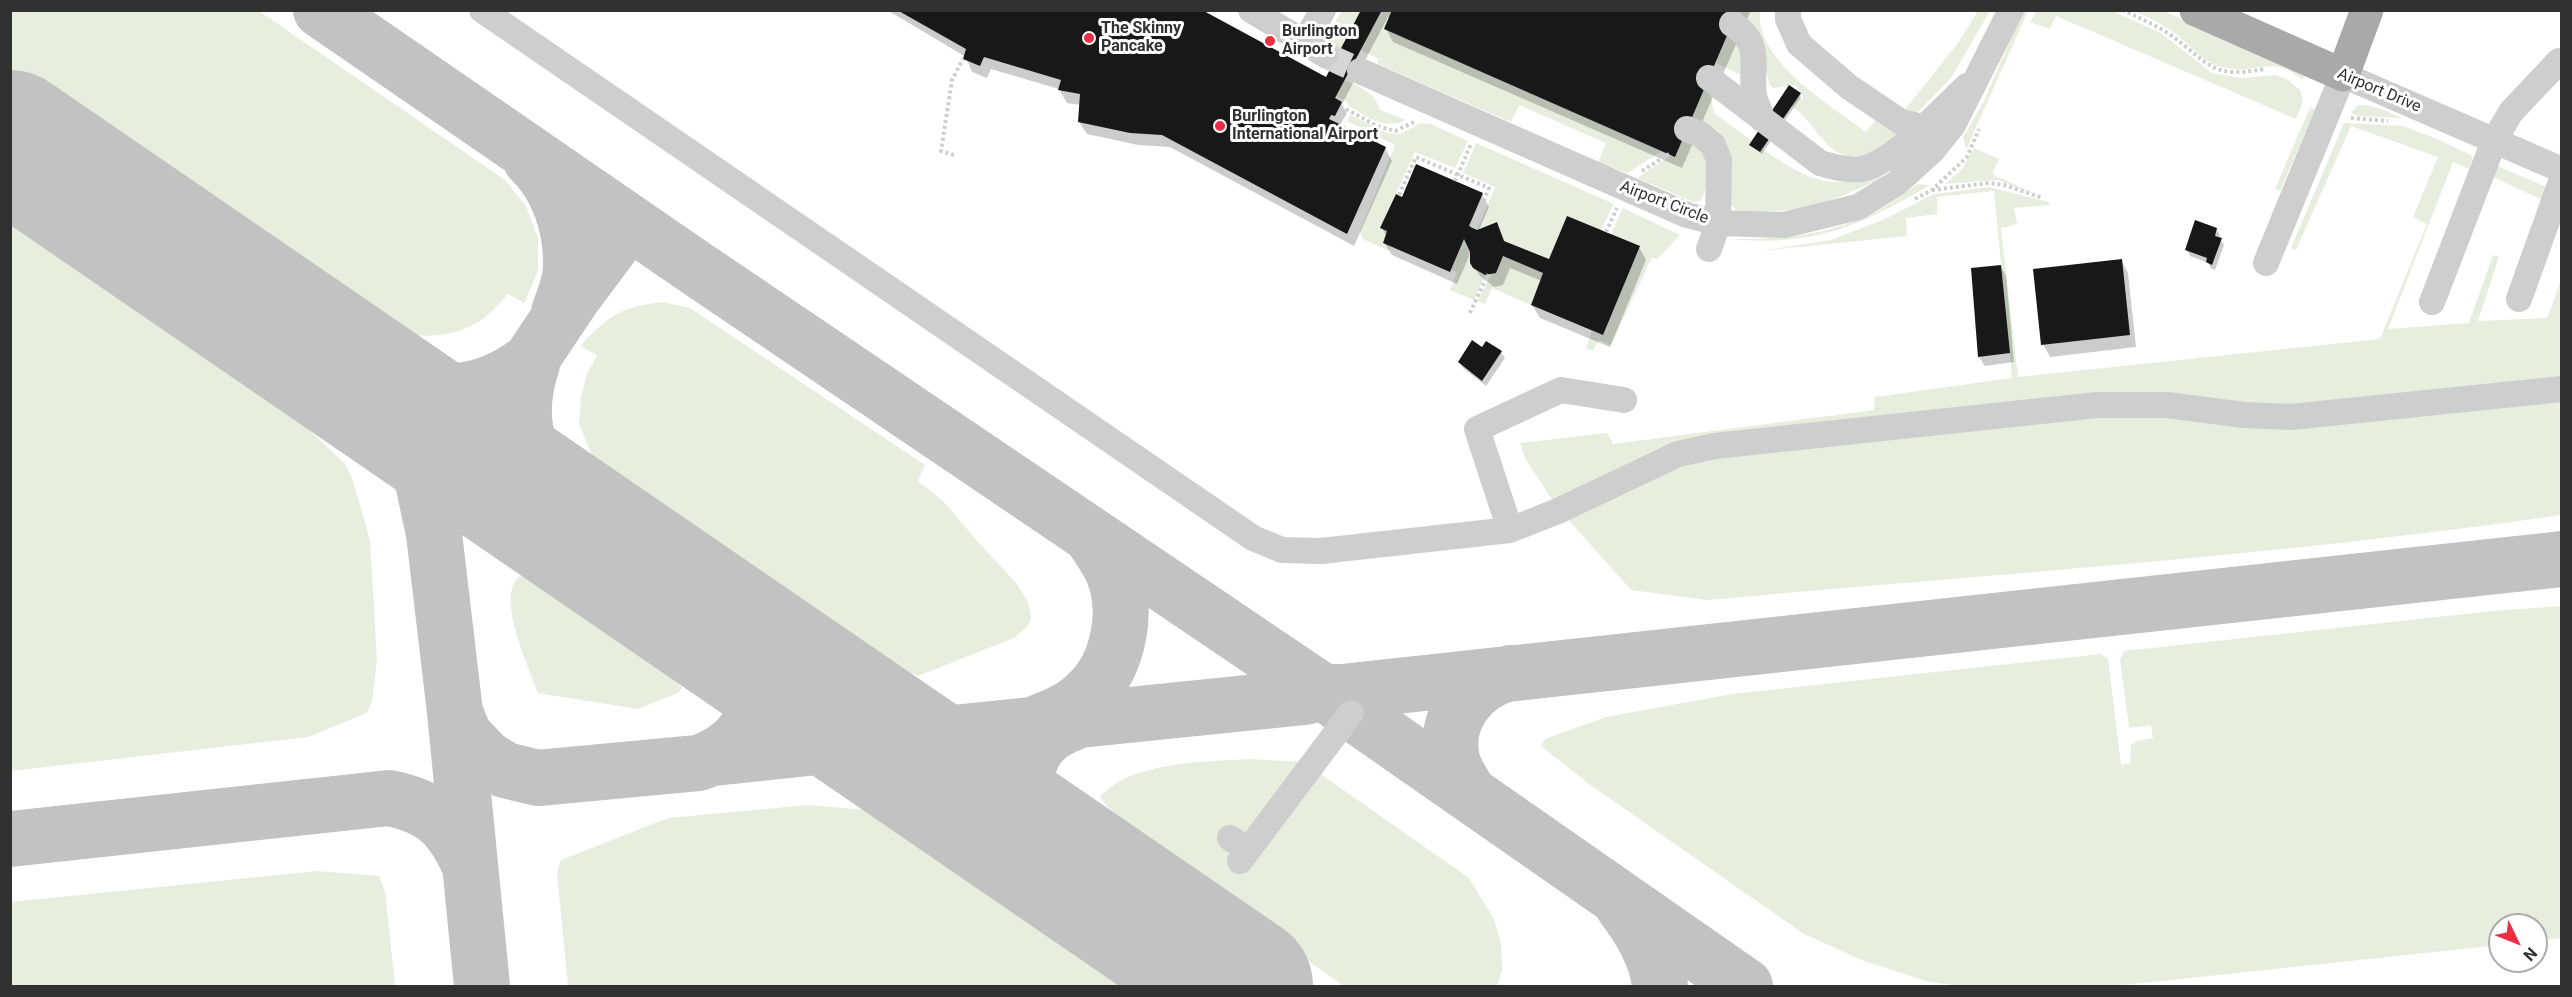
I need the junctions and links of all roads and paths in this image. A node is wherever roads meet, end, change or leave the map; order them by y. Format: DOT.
graph roads {
  1 [pos="482,10"];
  2 [pos="1251,10"];
  3 [pos="1323,10"];
  4 [pos="1788,10"];
  5 [pos="2122,10"];
  6 [pos="2196,10"];
  7 [pos="2367,10"];
  8 [pos="2007,15"];
  9 [pos="1732,24"];
  10 [pos="1977,49"];
  11 [pos="963,59"];
  12 [pos="2562,63"];
  13 [pos="2273,69"];
  14 [pos="1360,71"];
  15 [pos="1979,74"];
  16 [pos="2343,75"];
  17 [pos="1709,78"];
  18 [pos="1762,118"];
  19 [pos="1922,127"];
  20 [pos="1687,129"];
  21 [pos="2494,141"];
  22 [pos="1468,151"];
  23 [pos="954,155"];
  24 [pos="2560,170"];
  25 [pos="1458,174"];
  26 [pos="1455,181"];
  27 [pos="1932,190"];
  28 [pos="1399,195"];
  29 [pos="2043,198"];
  30 [pos="1615,214"];
  31 [pos="1718,223"];
  32 [pos="1473,228"];
  33 [pos="1606,232"];
  34 [pos="1709,249"];
  35 [pos="2266,263"];
  36 [pos="1488,274"];
  37 [pos="2519,299"];
  38 [pos="2432,302"];
  39 [pos="1470,313"];
  40 [pos="2562,389"];
  41 [pos="1624,400"];
  42 [pos="1510,530"];
  43 [pos="1351,713"];
  44 [pos="1239,850"];
  1 -- 42 [label="street"];
  2 -- 3 [label="street"];
  4 -- 19 [label="street"];
  5 -- 13 [label="path"];
  6 -- 16 [label="main road, Airport Drive"];
  7 -- 16 [label="main road"];
  8 -- 10 [label="street"];
  8 -- 15 [label="street, Airport Circle"];
  9 -- 18 [label="street"];
  11 -- 23 [label="path"];
  12 -- 21 [label="street"];
  14 -- 31 [label="street, Airport Circle"];
  15 -- 19 [label="street"];
  15 -- 31 [label="street, Airport Circle"];
  16 -- 21 [label="street, Airport Drive"];
  16 -- 35 [label="street"];
  17 -- 18 [label="street"];
  18 -- 19 [label="street"];
  20 -- 31 [label="street"];
  21 -- 24 [label="street, Airport Drive"];
  21 -- 38 [label="street"];
  22 -- 25 [label="path"];
  24 -- 37 [label="street"];
  25 -- 26 [label="path"];
  25 -- 28 [label="path"];
  25 -- 32 [label="path"];
  27 -- 29 [label="path"];
  30 -- 33 [label="path"];
  31 -- 34 [label="street"];
  36 -- 39 [label="path"];
  40 -- 42 [label="street"];
  41 -- 42 [label="street"];
  43 -- 44 [label="street"];
}
